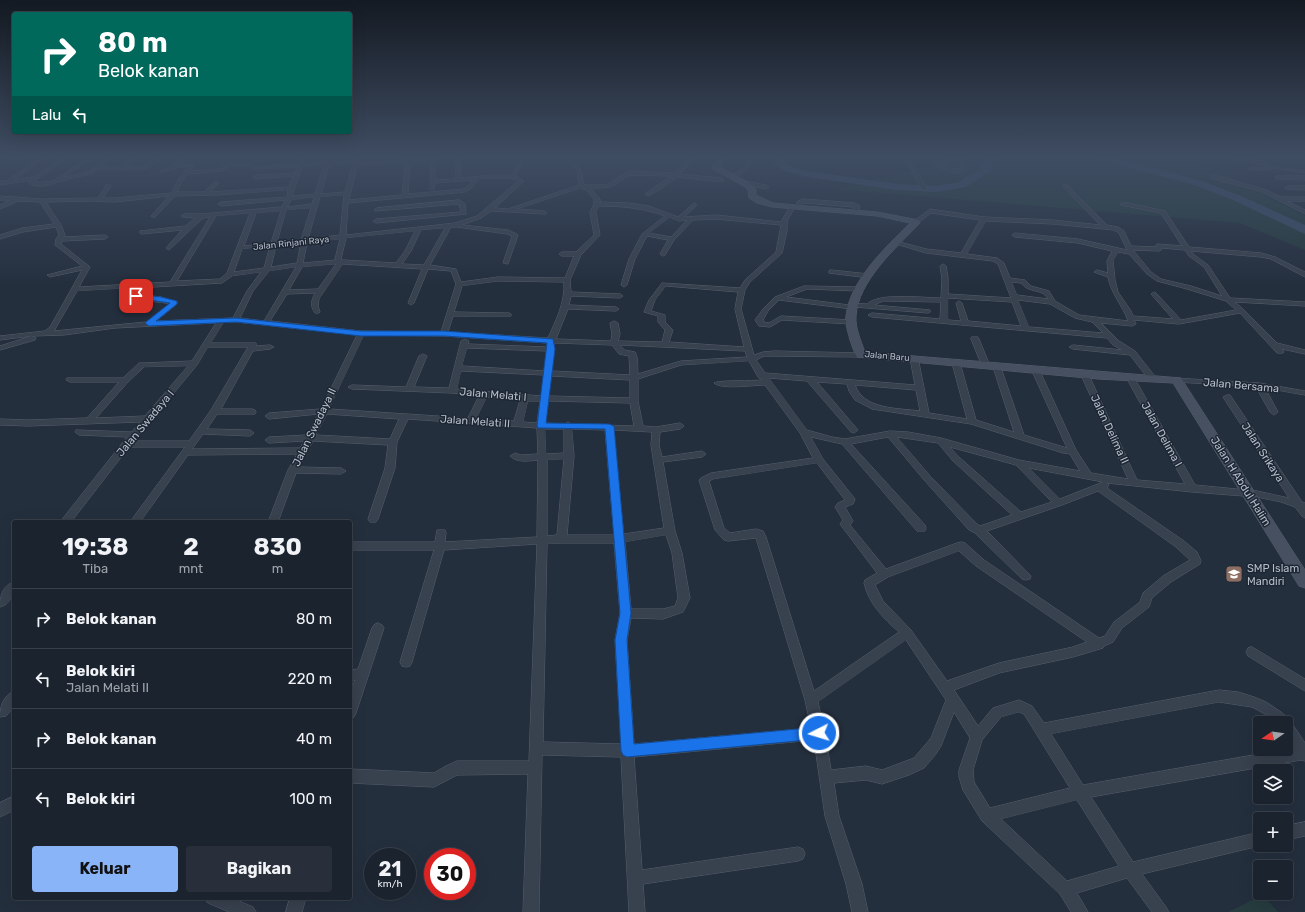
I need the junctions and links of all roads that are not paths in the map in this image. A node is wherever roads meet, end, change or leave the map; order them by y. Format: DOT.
graph roads {
  1 [pos="14,201"];
  2 [pos="39,201"];
  3 [pos="42,201"];
  4 [pos="55,201"];
  5 [pos="168,201"];
  6 [pos="260,201"];
  7 [pos="288,201"];
  8 [pos="315,201"];
  9 [pos="361,201"];
  10 [pos="377,201"];
  11 [pos="500,201"];
  12 [pos="538,201"];
  13 [pos="597,201"];
  14 [pos="759,201"];
  15 [pos="1080,201"];
  16 [pos="1283,201"];
  17 [pos="346,202"];
  18 [pos="221,204"];
  19 [pos="597,204"];
  20 [pos="646,204"];
  21 [pos="1123,204"];
  22 [pos="694,205"];
  23 [pos="313,206"];
  24 [pos="0,207"];
  25 [pos="641,207"];
  26 [pos="795,207"];
  27 [pos="284,208"];
  28 [pos="490,209"];
  29 [pos="377,210"];
  30 [pos="510,210"];
  31 [pos="1303,210"];
  32 [pos="254,211"];
  33 [pos="544,213"];
  34 [pos="215,214"];
  35 [pos="154,216"];
  36 [pos="184,216"];
  37 [pos="200,216"];
  38 [pos="668,216"];
  39 [pos="692,218"];
  40 [pos="678,219"];
  41 [pos="984,219"];
  42 [pos="376,221"];
  43 [pos="916,222"];
  44 [pos="784,224"];
  45 [pos="58,225"];
  46 [pos="456,225"];
  47 [pos="448,227"];
  48 [pos="1105,227"];
  49 [pos="187,228"];
  50 [pos="418,230"];
  51 [pos="142,232"];
  52 [pos="375,234"];
  53 [pos="645,234"];
  54 [pos="1015,235"];
  55 [pos="104,236"];
  56 [pos="0,237"];
  57 [pos="343,238"];
  58 [pos="672,238"];
  59 [pos="59,239"];
  60 [pos="304,241"];
  61 [pos="896,243"];
  62 [pos="275,244"];
  63 [pos="169,248"];
  64 [pos="239,248"];
  65 [pos="1116,249"];
  66 [pos="1187,249"];
  67 [pos="1131,250"];
  68 [pos="562,254"];
  69 [pos="578,254"];
  70 [pos="663,254"];
  71 [pos="963,255"];
  72 [pos="341,262"];
  73 [pos="506,263"];
  74 [pos="300,265"];
  75 [pos="398,265"];
  76 [pos="943,266"];
  77 [pos="87,267"];
  78 [pos="426,267"];
  79 [pos="267,269"];
  80 [pos="831,272"];
  81 [pos="1096,272"];
  82 [pos="230,274"];
  83 [pos="50,275"];
  84 [pos="1305,275"];
  85 [pos="869,276"];
  86 [pos="1112,276"];
  87 [pos="567,280"];
  88 [pos="1008,280"];
  89 [pos="172,284"];
  90 [pos="459,284"];
  91 [pos="624,285"];
  92 [pos="133,286"];
  93 [pos="75,288"];
  94 [pos="859,289"];
  95 [pos="742,290"];
  96 [pos="320,291"];
  97 [pos="285,292"];
  98 [pos="568,294"];
  99 [pos="1154,294"];
  100 [pos="620,296"];
  101 [pos="776,298"];
  102 [pos="945,298"];
  103 [pos="1015,299"];
  104 [pos="1228,300"];
  105 [pos="1052,302"];
  106 [pos="411,303"];
  107 [pos="959,303"];
  108 [pos="1305,304"];
  109 [pos="565,306"];
  110 [pos="852,306"];
  111 [pos="868,306"];
  112 [pos="616,309"];
  113 [pos="928,311"];
  114 [pos="1242,311"];
  115 [pos="317,312"];
  116 [pos="451,314"];
  117 [pos="509,315"];
  118 [pos="872,315"];
  119 [pos="1130,318"];
  120 [pos="236,320"];
  121 [pos="944,320"];
  122 [pos="1094,320"];
  123 [pos="221,321"];
  124 [pos="851,322"];
  125 [pos="965,322"];
  126 [pos="1179,322"];
  127 [pos="149,323"];
  128 [pos="266,323"];
  129 [pos="614,323"];
  130 [pos="1026,329"];
  131 [pos="361,333"];
  132 [pos="48,334"];
  133 [pos="444,334"];
  134 [pos="466,336"];
  135 [pos="1108,336"];
  136 [pos="0,338"];
  137 [pos="975,339"];
  138 [pos="614,343"];
  139 [pos="665,344"];
  140 [pos="206,345"];
  141 [pos="551,345"];
  142 [pos="465,346"];
  143 [pos="1073,346"];
  144 [pos="270,347"];
  145 [pos="0,348"];
  146 [pos="252,349"];
  147 [pos="748,349"];
  148 [pos="1305,352"];
  149 [pos="1132,353"];
  150 [pos="861,355"];
  151 [pos="423,356"];
  152 [pos="914,358"];
  153 [pos="751,359"];
  154 [pos="194,363"];
  155 [pos="956,363"];
  156 [pos="986,366"];
  157 [pos="997,367"];
  158 [pos="457,368"];
  159 [pos="1036,371"];
  160 [pos="548,373"];
  161 [pos="761,374"];
  162 [pos="1085,375"];
  163 [pos="634,378"];
  164 [pos="809,378"];
  165 [pos="1132,379"];
  166 [pos="1153,379"];
  167 [pos="70,380"];
  168 [pos="125,380"];
  169 [pos="1178,380"];
  170 [pos="768,382"];
  171 [pos="850,382"];
  172 [pos="718,383"];
  173 [pos="1258,385"];
  174 [pos="352,388"];
  175 [pos="920,388"];
  176 [pos="410,390"];
  177 [pos="452,391"];
  178 [pos="1305,393"];
  179 [pos="484,394"];
  180 [pos="1227,397"];
  181 [pos="525,398"];
  182 [pos="544,398"];
  183 [pos="634,401"];
  184 [pos="215,411"];
  185 [pos="324,411"];
  186 [pos="252,412"];
  187 [pos="1274,412"];
  188 [pos="925,414"];
  189 [pos="269,416"];
  190 [pos="405,416"];
  191 [pos="148,419"];
  192 [pos="90,420"];
  193 [pos="470,420"];
  194 [pos="0,422"];
  195 [pos="972,422"];
  196 [pos="518,424"];
  197 [pos="568,425"];
  198 [pos="541,426"];
  199 [pos="609,426"];
  200 [pos="680,426"];
  201 [pos="639,428"];
  202 [pos="656,430"];
  203 [pos="854,430"];
  204 [pos="201,431"];
  205 [pos="79,432"];
  206 [pos="804,432"];
  207 [pos="250,433"];
  208 [pos="890,434"];
  209 [pos="134,435"];
  210 [pos="1020,437"];
  211 [pos="311,438"];
  212 [pos="269,440"];
  213 [pos="940,441"];
  214 [pos="393,442"];
  215 [pos="845,442"];
  216 [pos="127,444"];
  217 [pos="188,448"];
  218 [pos="1072,450"];
  219 [pos="303,451"];
  220 [pos="702,454"];
  221 [pos="515,456"];
  222 [pos="569,456"];
  223 [pos="541,458"];
  224 [pos="658,460"];
  225 [pos="819,460"];
  226 [pos="1019,463"];
  227 [pos="293,470"];
  228 [pos="341,471"];
  229 [pos="1087,475"];
  230 [pos="1114,481"];
  231 [pos="1134,483"];
  232 [pos="1099,487"];
  233 [pos="1192,489"];
  234 [pos="1248,493"];
  235 [pos="1059,503"];
  236 [pos="1303,509"];
  237 [pos="1019,516"];
  238 [pos="373,519"];
  239 [pos="67,520"];
  240 [pos="136,520"];
  241 [pos="274,520"];
  242 [pos="921,528"];
  243 [pos="979,530"];
  244 [pos="670,531"];
  245 [pos="441,533"];
  246 [pos="562,539"];
  247 [pos="619,540"];
  248 [pos="542,541"];
  249 [pos="352,546"];
  250 [pos="440,546"];
  251 [pos="884,574"];
  252 [pos="1026,576"];
  253 [pos="1305,582"];
  254 [pos="12,588"];
  255 [pos="0,603"];
  256 [pos="626,613"];
  257 [pos="378,628"];
  258 [pos="907,633"];
  259 [pos="1099,644"];
  260 [pos="1252,652"];
  261 [pos="406,662"];
  262 [pos="363,674"];
  263 [pos="352,675"];
  264 [pos="1305,686"];
  265 [pos="946,688"];
  266 [pos="12,699"];
  267 [pos="953,699"];
  268 [pos="811,700"];
  269 [pos="352,707"];
  270 [pos="1,713"];
  271 [pos="1278,716"];
  272 [pos="1041,730"];
  273 [pos="819,733"];
  274 [pos="977,737"];
  275 [pos="1293,737"];
  276 [pos="535,748"];
  277 [pos="627,751"];
  278 [pos="1304,754"];
  279 [pos="535,767"];
  280 [pos="352,776"];
  281 [pos="826,778"];
  282 [pos="1081,792"];
  283 [pos="12,804"];
  284 [pos="0,810"];
  285 [pos="987,816"];
  286 [pos="1305,829"];
  287 [pos="1293,832"];
  288 [pos="1253,841"];
  289 [pos="798,854"];
  290 [pos="1130,870"];
  291 [pos="635,878"];
  292 [pos="1065,889"];
  293 [pos="218,900"];
  294 [pos="297,900"];
  295 [pos="248,912"];
  296 [pos="294,912"];
  297 [pos="531,912"];
  298 [pos="636,912"];
  299 [pos="860,912"];
  300 [pos="1080,912"];
  301 [pos="1161,912"];
  1 -- 24 [label="street"];
  2 -- 3 [label="street"];
  3 -- 4 [label="street"];
  3 -- 45 [label="street"];
  5 -- 35 [label="street"];
  6 -- 18 [label="street"];
  7 -- 27 [label="street"];
  8 -- 23 [label="street"];
  9 -- 17 [label="street"];
  10 -- 29 [label="street"];
  11 -- 28 [label="street, Jalan Rinjani Raya"];
  12 -- 30 [label="street"];
  13 -- 19 [label="street"];
  14 -- 26 [label="street"];
  15 -- 48 [label="street"];
  16 -- 31 [label="street"];
  17 -- 57 [label="street"];
  19 -- 25 [label="street"];
  19 -- 69 [label="street"];
  20 -- 25 [label="street"];
  21 -- 66 [label="street"];
  22 -- 40 [label="street"];
  23 -- 27 [label="street"];
  23 -- 60 [label="street"];
  25 -- 38 [label="street"];
  26 -- 43 [label="street"];
  26 -- 44 [label="street"];
  27 -- 32 [label="street"];
  27 -- 62 [label="street"];
  28 -- 30 [label="street"];
  28 -- 46 [label="street, Jalan Rinjani Raya"];
  29 -- 42 [label="street"];
  29 -- 42 [label="street"];
  30 -- 33 [label="street"];
  32 -- 34 [label="street"];
  32 -- 64 [label="street"];
  34 -- 37 [label="street"];
  34 -- 89 [label="street"];
  36 -- 37 [label="street"];
  37 -- 49 [label="street"];
  38 -- 40 [label="street"];
  38 -- 53 [label="street"];
  39 -- 40 [label="street"];
  39 -- 44 [label="street"];
  39 -- 58 [label="street"];
  41 -- 43 [label="street"];
  41 -- 48 [label="street"];
  41 -- 71 [label="street"];
  42 -- 52 [label="street"];
  43 -- 61 [label="street, Jalan Baru"];
  44 -- 95 [label="street"];
  45 -- 56 [label="street"];
  45 -- 59 [label="street"];
  46 -- 47 [label="street, Jalan Rinjani Raya"];
  46 -- 73 [label="street"];
  47 -- 50 [label="street, Jalan Rinjani Raya"];
  47 -- 78 [label="street"];
  48 -- 67 [label="street"];
  49 -- 51 [label="street"];
  49 -- 63 [label="street"];
  50 -- 52 [label="street, Jalan Rinjani Raya"];
  50 -- 75 [label="street"];
  52 -- 57 [label="street, Jalan Rinjani Raya"];
  53 -- 58 [label="street"];
  53 -- 91 [label="street"];
  54 -- 65 [label="street"];
  55 -- 59 [label="street"];
  57 -- 60 [label="street, Jalan Rinjani Raya"];
  57 -- 72 [label="street"];
  58 -- 70 [label="street"];
  59 -- 77 [label="street"];
  60 -- 62 [label="street, Jalan Rinjani Raya"];
  60 -- 74 [label="street"];
  61 -- 71 [label="street"];
  61 -- 85 [label="street, Jalan Baru"];
  62 -- 64 [label="street, Jalan Rinjani Raya"];
  62 -- 79 [label="street"];
  64 -- 82 [label="street"];
  65 -- 67 [label="street"];
  65 -- 86 [label="street"];
  66 -- 67 [label="street"];
  66 -- 84 [label="street"];
  66 -- 104 [label="street"];
  67 -- 104 [label="street"];
  68 -- 69 [label="street"];
  69 -- 87 [label="street"];
  71 -- 88 [label="street"];
  72 -- 74 [label="street"];
  72 -- 75 [label="street"];
  72 -- 96 [label="street"];
  74 -- 79 [label="street"];
  74 -- 97 [label="street"];
  75 -- 78 [label="street"];
  76 -- 102 [label="street"];
  77 -- 83 [label="street"];
  77 -- 93 [label="street"];
  78 -- 90 [label="street"];
  78 -- 106 [label="street"];
  79 -- 82 [label="street"];
  79 -- 120 [label="street"];
  80 -- 85 [label="street"];
  81 -- 86 [label="street"];
  82 -- 89 [label="street"];
  85 -- 94 [label="street, Jalan Baru"];
  86 -- 119 [label="street"];
  87 -- 90 [label="street"];
  87 -- 98 [label="street"];
  88 -- 103 [label="street"];
  88 -- 105 [label="street"];
  89 -- 92 [label="street"];
  90 -- 116 [label="street"];
  92 -- 93 [label="street"];
  92 -- 127 [label="street"];
  93 -- 132 [label="street"];
  94 -- 101 [label="street"];
  94 -- 110 [label="street, Jalan Baru"];
  95 -- 139 [label="street"];
  95 -- 147 [label="street"];
  96 -- 97 [label="street"];
  96 -- 115 [label="street"];
  97 -- 128 [label="street"];
  98 -- 100 [label="street"];
  98 -- 109 [label="street"];
  99 -- 126 [label="street"];
  101 -- 110 [label="street"];
  101 -- 124 [label="street"];
  102 -- 103 [label="street"];
  102 -- 111 [label="street"];
  102 -- 121 [label="street"];
  103 -- 105 [label="street"];
  103 -- 130 [label="street"];
  104 -- 108 [label="street"];
  104 -- 114 [label="street"];
  105 -- 122 [label="street"];
  107 -- 125 [label="street"];
  109 -- 112 [label="street"];
  109 -- 141 [label="street"];
  110 -- 111 [label="street"];
  110 -- 124 [label="street, Jalan Baru"];
  111 -- 113 [label="street"];
  114 -- 126 [label="street"];
  114 -- 148 [label="street"];
  116 -- 117 [label="street"];
  116 -- 133 [label="street"];
  118 -- 121 [label="street"];
  119 -- 122 [label="street"];
  119 -- 126 [label="street"];
  120 -- 123 [label="street"];
  120 -- 128 [label="street"];
  121 -- 125 [label="street"];
  122 -- 135 [label="street"];
  123 -- 127 [label="street"];
  123 -- 140 [label="street, Jalan Swadaya I"];
  124 -- 150 [label="street, Jalan Baru"];
  125 -- 130 [label="street"];
  127 -- 132 [label="street"];
  128 -- 131 [label="street"];
  129 -- 138 [label="street"];
  130 -- 135 [label="street"];
  131 -- 133 [label="street"];
  131 -- 185 [label="street, Jalan Swadaya II"];
  132 -- 136 [label="street"];
  132 -- 145 [label="street"];
  133 -- 134 [label="street"];
  134 -- 141 [label="street"];
  134 -- 142 [label="street"];
  135 -- 149 [label="street"];
  137 -- 156 [label="street"];
  138 -- 139 [label="street"];
  138 -- 141 [label="street"];
  138 -- 163 [label="street"];
  139 -- 147 [label="street"];
  140 -- 146 [label="street"];
  140 -- 154 [label="street, Jalan Swadaya I"];
  141 -- 142 [label="street"];
  141 -- 160 [label="street"];
  142 -- 158 [label="street"];
  143 -- 149 [label="street"];
  144 -- 146 [label="street"];
  146 -- 184 [label="street"];
  147 -- 153 [label="street"];
  149 -- 166 [label="street"];
  150 -- 152 [label="street, Jalan Baru"];
  150 -- 153 [label="street"];
  151 -- 176 [label="street"];
  152 -- 155 [label="street, Jalan Baru"];
  152 -- 175 [label="street"];
  153 -- 161 [label="street"];
  153 -- 163 [label="street"];
  154 -- 168 [label="street"];
  154 -- 191 [label="street, Jalan Swadaya I"];
  155 -- 156 [label="street, Jalan Baru"];
  155 -- 195 [label="street"];
  156 -- 157 [label="street, Jalan Baru"];
  157 -- 159 [label="street, Jalan Baru"];
  157 -- 210 [label="street"];
  158 -- 160 [label="street"];
  158 -- 177 [label="street"];
  159 -- 162 [label="street, Jalan Baru"];
  159 -- 218 [label="street"];
  160 -- 163 [label="street"];
  160 -- 182 [label="street"];
  161 -- 164 [label="street"];
  161 -- 170 [label="street"];
  162 -- 165 [label="street, Jalan Baru"];
  162 -- 231 [label="street, Jalan Delima II"];
  163 -- 183 [label="street"];
  164 -- 171 [label="street"];
  164 -- 203 [label="street"];
  165 -- 166 [label="street, Jalan Baru"];
  165 -- 233 [label="street, Jalan Delima I"];
  166 -- 169 [label="street, Jalan Baru"];
  167 -- 168 [label="street"];
  168 -- 192 [label="street"];
  169 -- 173 [label="street, Jalan Bersama"];
  169 -- 234 [label="street, Jalan H Abdul Halim"];
  170 -- 172 [label="street"];
  170 -- 206 [label="street"];
  171 -- 175 [label="street"];
  171 -- 188 [label="street"];
  173 -- 178 [label="street, Jalan Bersama"];
  173 -- 187 [label="street"];
  174 -- 176 [label="street, Jalan Melati I"];
  175 -- 188 [label="street"];
  176 -- 177 [label="street, Jalan Melati I"];
  177 -- 179 [label="street, Jalan Melati I"];
  179 -- 181 [label="street, Jalan Melati I"];
  179 -- 193 [label="street"];
  180 -- 236 [label="street, Jalan Srikaya"];
  181 -- 182 [label="street, Jalan Melati I"];
  181 -- 196 [label="street"];
  182 -- 183 [label="street, Jalan Melati I"];
  182 -- 198 [label="street"];
  183 -- 201 [label="street"];
  184 -- 186 [label="street"];
  184 -- 204 [label="street"];
  185 -- 189 [label="street, Jalan Melati II"];
  185 -- 190 [label="street, Jalan Melati II"];
  185 -- 211 [label="street, Jalan Swadaya II"];
  188 -- 195 [label="street"];
  190 -- 193 [label="street, Jalan Melati II"];
  190 -- 214 [label="street"];
  191 -- 192 [label="street"];
  191 -- 209 [label="street, Jalan Swadaya I"];
  192 -- 194 [label="street"];
  193 -- 196 [label="street, Jalan Melati II"];
  195 -- 210 [label="street"];
  196 -- 198 [label="street, Jalan Melati II"];
  197 -- 198 [label="street, Jalan Melati II"];
  197 -- 199 [label="street, Jalan Melati II"];
  197 -- 222 [label="street"];
  198 -- 223 [label="street"];
  199 -- 201 [label="street, Jalan Melati II"];
  199 -- 247 [label="street"];
  200 -- 202 [label="street, Jalan Melati II"];
  201 -- 202 [label="street, Jalan Melati II"];
  202 -- 224 [label="street"];
  204 -- 207 [label="street"];
  204 -- 217 [label="street"];
  205 -- 209 [label="street"];
  206 -- 215 [label="street"];
  206 -- 225 [label="street"];
  208 -- 213 [label="street"];
  208 -- 215 [label="street"];
  208 -- 243 [label="street"];
  209 -- 216 [label="street, Jalan Swadaya I"];
  210 -- 218 [label="street"];
  211 -- 212 [label="street"];
  211 -- 214 [label="street"];
  211 -- 219 [label="street, Jalan Swadaya II"];
  213 -- 226 [label="street"];
  213 -- 237 [label="street"];
  214 -- 238 [label="street"];
  215 -- 242 [label="street"];
  216 -- 217 [label="street"];
  216 -- 239 [label="street, Jalan Swadaya I"];
  217 -- 219 [label="street"];
  217 -- 240 [label="street"];
  218 -- 229 [label="street"];
  219 -- 227 [label="street, Jalan Swadaya II"];
  220 -- 224 [label="street"];
  221 -- 223 [label="street"];
  222 -- 223 [label="street"];
  222 -- 246 [label="street"];
  223 -- 248 [label="street"];
  224 -- 244 [label="street"];
  225 -- 251 [label="street"];
  225 -- 268 [label="street"];
  226 -- 229 [label="street"];
  226 -- 235 [label="street"];
  227 -- 228 [label="street"];
  227 -- 241 [label="street, Jalan Swadaya II"];
  229 -- 230 [label="street"];
  230 -- 231 [label="street"];
  230 -- 232 [label="street"];
  231 -- 233 [label="street"];
  232 -- 235 [label="street"];
  232 -- 259 [label="street"];
  233 -- 234 [label="street"];
  234 -- 236 [label="street"];
  234 -- 253 [label="street, Jalan H Abdul Halim"];
  235 -- 237 [label="street"];
  237 -- 243 [label="street"];
  243 -- 252 [label="street"];
  244 -- 247 [label="street"];
  244 -- 256 [label="street"];
  245 -- 250 [label="street"];
  246 -- 247 [label="street"];
  246 -- 248 [label="street"];
  247 -- 256 [label="street"];
  248 -- 250 [label="street"];
  248 -- 276 [label="street"];
  249 -- 250 [label="street"];
  250 -- 261 [label="street"];
  251 -- 258 [label="street"];
  251 -- 259 [label="street"];
  254 -- 255 [label="street"];
  256 -- 277 [label="street"];
  257 -- 262 [label="street"];
  258 -- 265 [label="street"];
  258 -- 268 [label="street"];
  259 -- 265 [label="street"];
  260 -- 264 [label="street"];
  262 -- 263 [label="street"];
  262 -- 269 [label="street"];
  265 -- 267 [label="street"];
  266 -- 270 [label="street"];
  267 -- 274 [label="street"];
  267 -- 281 [label="street"];
  268 -- 273 [label="street"];
  271 -- 272 [label="street"];
  272 -- 274 [label="street"];
  272 -- 282 [label="street"];
  273 -- 277 [label="street"];
  273 -- 281 [label="street"];
  274 -- 285 [label="street"];
  275 -- 278 [label="street"];
  276 -- 277 [label="street"];
  276 -- 279 [label="street"];
  277 -- 291 [label="street"];
  278 -- 282 [label="street"];
  279 -- 280 [label="street"];
  279 -- 297 [label="street"];
  281 -- 299 [label="street"];
  282 -- 285 [label="street"];
  282 -- 290 [label="street"];
  283 -- 284 [label="street"];
  285 -- 292 [label="street"];
  286 -- 287 [label="street"];
  288 -- 290 [label="street"];
  289 -- 291 [label="street"];
  290 -- 292 [label="street"];
  290 -- 301 [label="street"];
  291 -- 298 [label="street"];
  292 -- 300 [label="street"];
  293 -- 295 [label="street"];
  294 -- 296 [label="street"];
}
